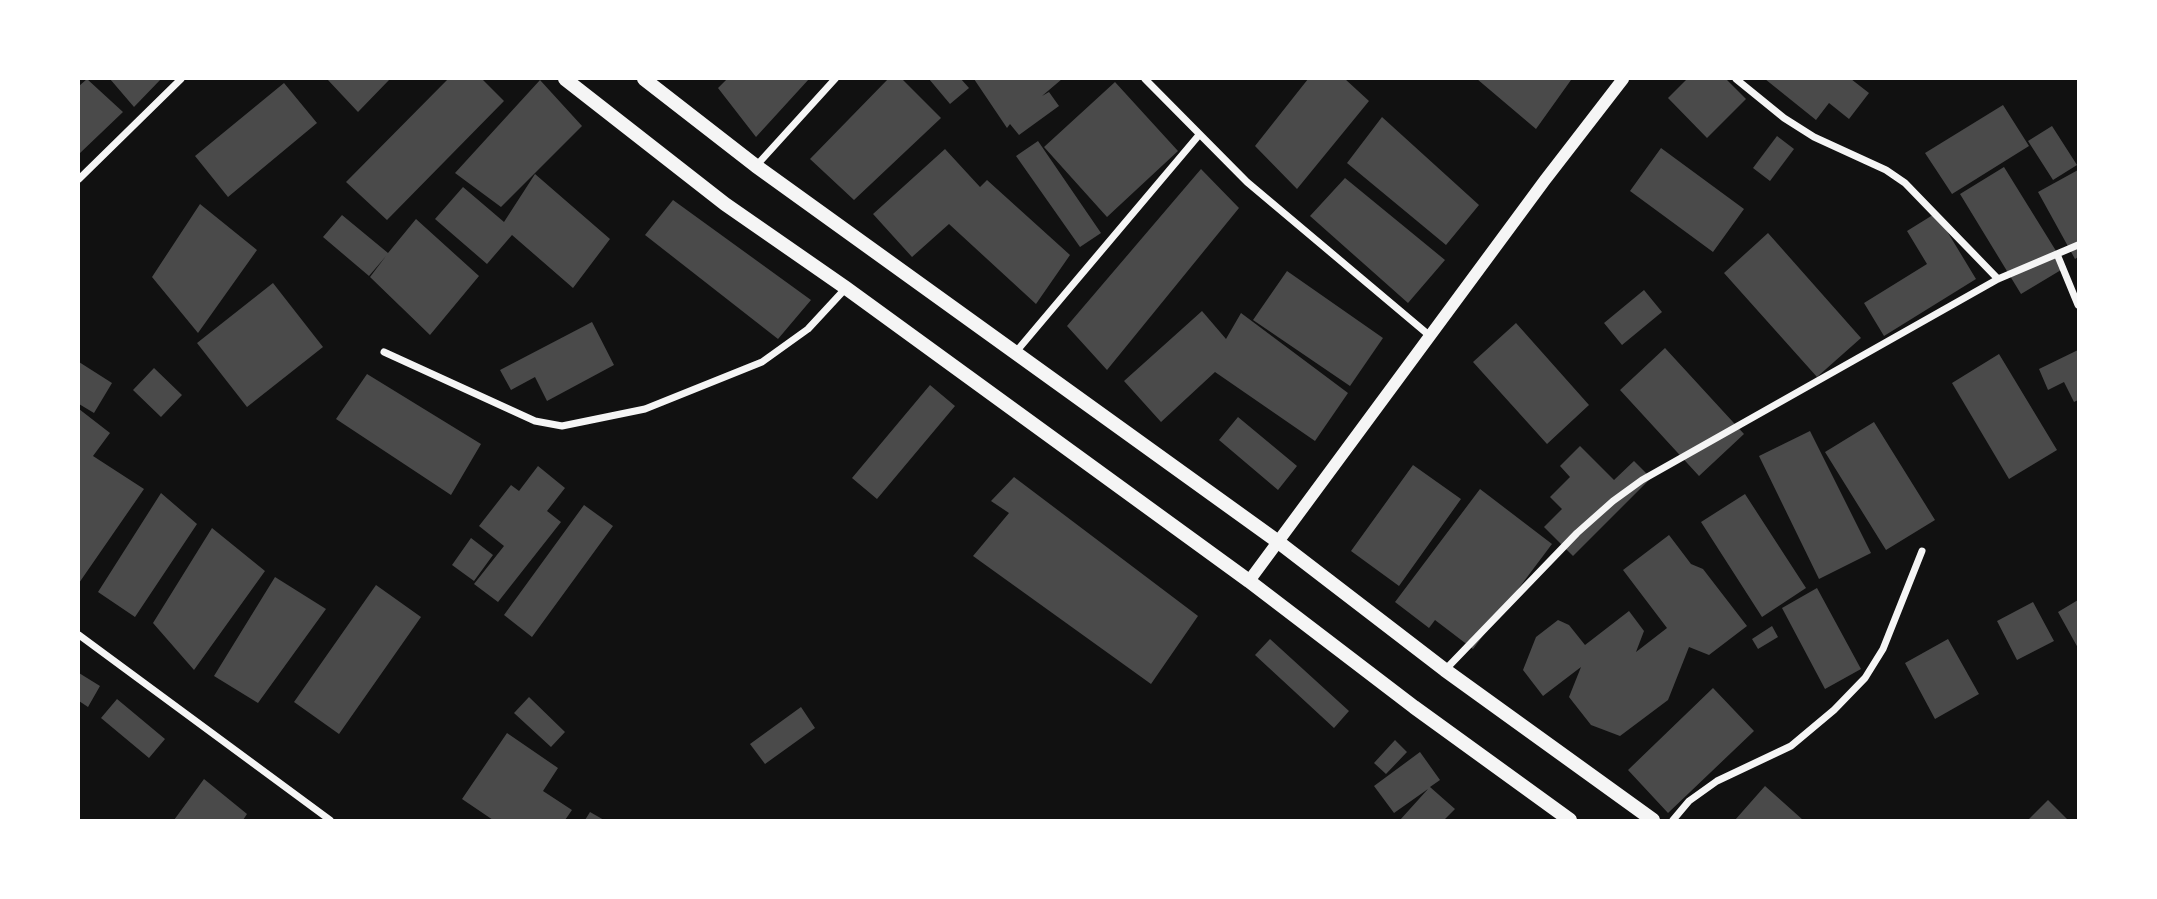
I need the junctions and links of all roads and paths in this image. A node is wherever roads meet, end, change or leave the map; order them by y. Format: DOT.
graph roads {
  1 [pos="181,79"];
  2 [pos="565,79"];
  3 [pos="644,79"];
  4 [pos="835,79"];
  5 [pos="1145,79"];
  6 [pos="1623,79"];
  7 [pos="1736,79"];
  8 [pos="1199,135"];
  9 [pos="756,166"];
  10 [pos="79,179"];
  11 [pos="2078,245"];
  12 [pos="2057,254"];
  13 [pos="1998,279"];
  14 [pos="846,288"];
  15 [pos="2078,305"];
  16 [pos="1430,336"];
  17 [pos="384,352"];
  18 [pos="1015,353"];
  19 [pos="1277,541"];
  20 [pos="1922,551"];
  21 [pos="1249,581"];
  22 [pos="79,635"];
  23 [pos="1445,670"];
  24 [pos="330,820"];
  25 [pos="1570,820"];
  26 [pos="1653,820"];
  27 [pos="1673,820"];
  1 -- 10 [label="street"];
  2 -- 14 [label="main road"];
  3 -- 9 [label="main road"];
  4 -- 9 [label="street"];
  5 -- 8 [label="street"];
  6 -- 16 [label="street"];
  7 -- 13 [label="street"];
  8 -- 16 [label="street"];
  8 -- 18 [label="street"];
  9 -- 18 [label="main road"];
  11 -- 12 [label="street"];
  12 -- 13 [label="street"];
  12 -- 15 [label="street"];
  13 -- 23 [label="street"];
  14 -- 17 [label="street"];
  14 -- 21 [label="main road"];
  16 -- 19 [label="street"];
  18 -- 19 [label="main road"];
  19 -- 21 [label="street"];
  19 -- 23 [label="main road"];
  20 -- 27 [label="street"];
  21 -- 25 [label="main road"];
  22 -- 24 [label="street"];
  23 -- 26 [label="main road"];
}
